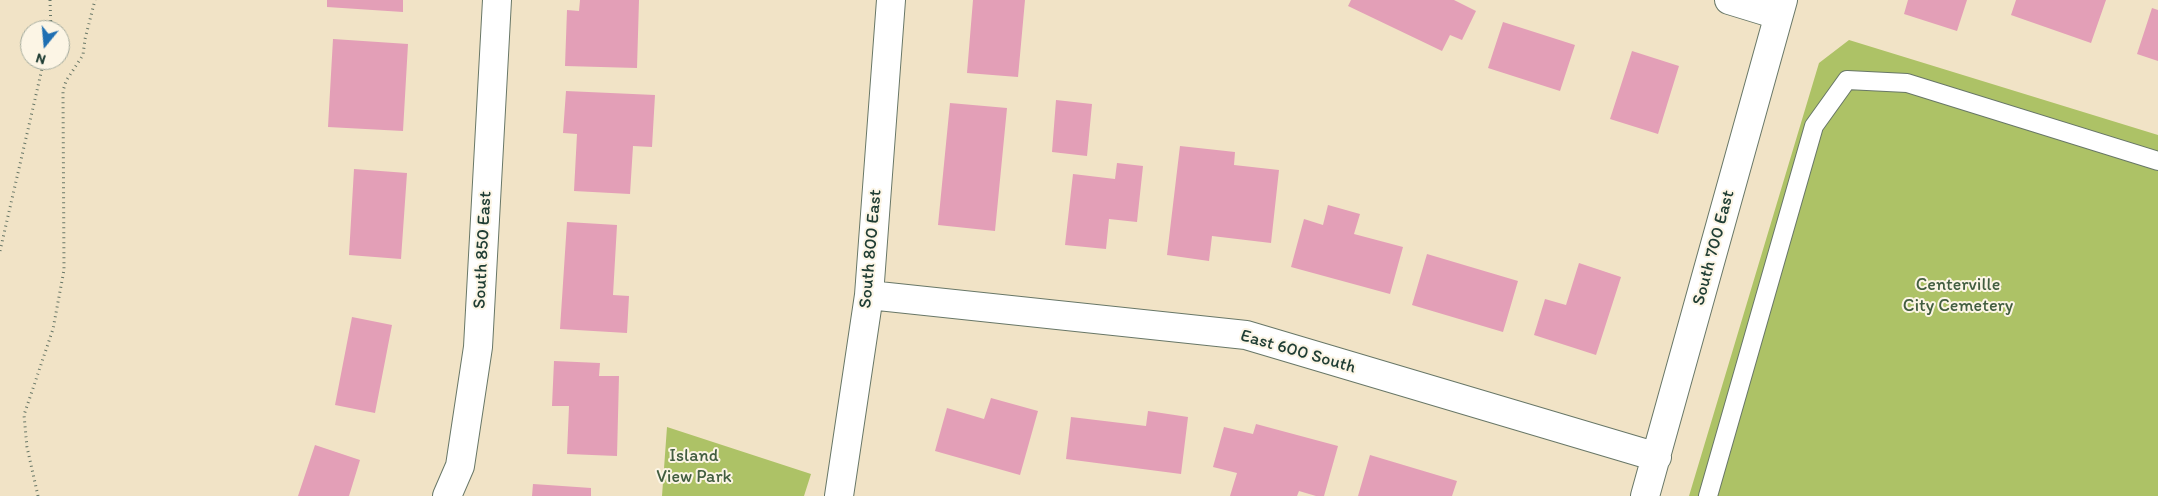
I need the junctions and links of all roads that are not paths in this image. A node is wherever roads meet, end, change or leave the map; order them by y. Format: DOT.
graph roads {
  1 [pos="497,0"];
  2 [pos="891,0"];
  3 [pos="1730,0"];
  4 [pos="1780,8"];
  5 [pos="2158,161"];
  6 [pos="869,295"];
  7 [pos="1657,457"];
  8 [pos="447,496"];
  9 [pos="839,496"];
  10 [pos="1645,496"];
  11 [pos="1708,496"];
  1 -- 8 [label="street, South 850 East"];
  2 -- 6 [label="street, South 800 East"];
  3 -- 4 [label="street"];
  4 -- 7 [label="street, South 700 East"];
  5 -- 11 [label="lane"];
  6 -- 7 [label="street, East 600 South"];
  6 -- 9 [label="street, South 800 East"];
  7 -- 10 [label="street, South 700 East"];
}
